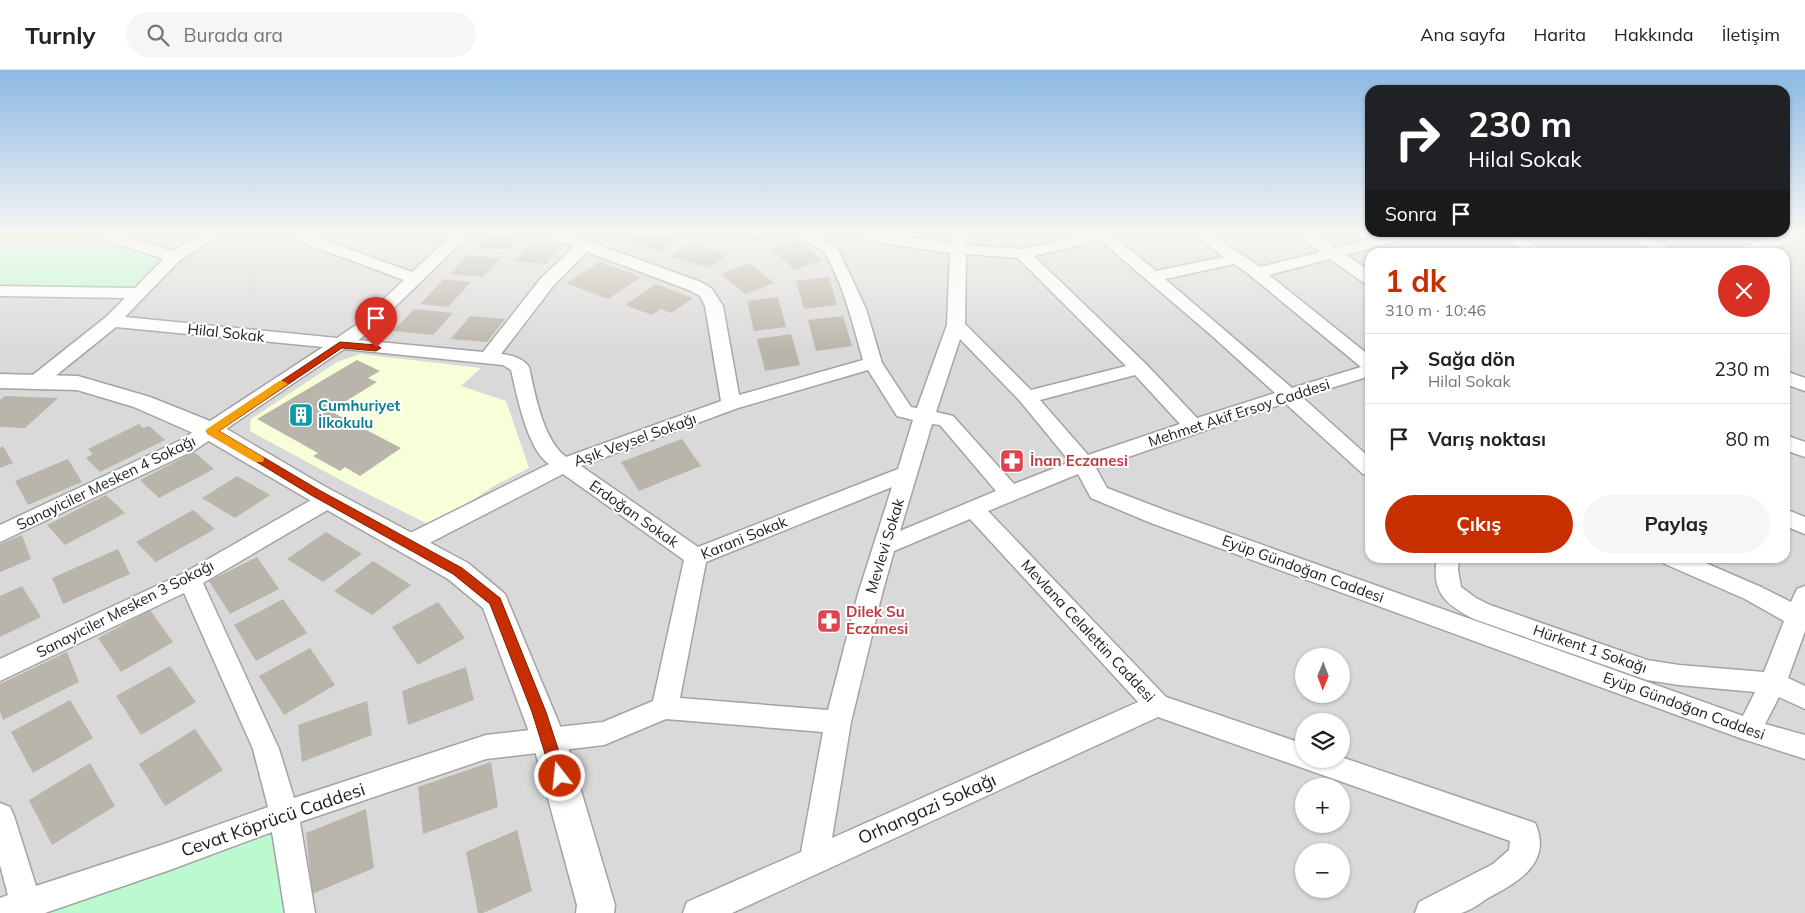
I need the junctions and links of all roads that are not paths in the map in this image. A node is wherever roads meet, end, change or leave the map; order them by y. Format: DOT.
graph roads {
  1 [pos="159,272"];
  2 [pos="397,272"];
  3 [pos="422,272"];
  4 [pos="557,272"];
  5 [pos="657,272"];
  6 [pos="841,272"];
  7 [pos="957,272"];
  8 [pos="1042,272"];
  9 [pos="1149,272"];
  10 [pos="1172,272"];
  11 [pos="1257,273"];
  12 [pos="1154,276"];
  13 [pos="415,279"];
  14 [pos="0,291"];
  15 [pos="137,294"];
  16 [pos="112,321"];
  17 [pos="956,325"];
  18 [pos="340,345"];
  19 [pos="489,357"];
  20 [pos="1365,361"];
  21 [pos="873,362"];
  22 [pos="1139,368"];
  23 [pos="1365,372"];
  24 [pos="1790,379"];
  25 [pos="0,381"];
  26 [pos="36,382"];
  27 [pos="1805,385"];
  28 [pos="1290,396"];
  29 [pos="1027,397"];
  30 [pos="731,404"];
  31 [pos="926,417"];
  32 [pos="1194,427"];
  33 [pos="211,431"];
  34 [pos="1790,444"];
  35 [pos="1805,450"];
  36 [pos="1084,464"];
  37 [pos="1365,464"];
  38 [pos="564,466"];
  39 [pos="907,473"];
  40 [pos="1010,493"];
  41 [pos="328,500"];
  42 [pos="974,510"];
  43 [pos="1790,519"];
  44 [pos="1805,526"];
  45 [pos="0,534"];
  46 [pos="408,544"];
  47 [pos="885,546"];
  48 [pos="696,557"];
  49 [pos="1447,563"];
  50 [pos="1684,563"];
  51 [pos="190,580"];
  52 [pos="1803,611"];
  53 [pos="0,671"];
  54 [pos="1773,683"];
  55 [pos="1805,698"];
  56 [pos="1158,705"];
  57 [pos="665,708"];
  58 [pos="838,722"];
  59 [pos="1749,730"];
  60 [pos="549,740"];
  61 [pos="1805,747"];
  62 [pos="1295,753"];
  63 [pos="1337,768"];
  64 [pos="284,814"];
  65 [pos="0,816"];
  66 [pos="814,860"];
  67 [pos="18,910"];
  68 [pos="300,913"];
  69 [pos="595,913"];
  70 [pos="698,913"];
  71 [pos="1430,913"];
  1 -- 15 [label="street"];
  2 -- 13 [label="street"];
  3 -- 13 [label="street"];
  4 -- 19 [label="street"];
  5 -- 30 [label="street"];
  6 -- 21 [label="street"];
  7 -- 17 [label="street"];
  8 -- 22 [label="street"];
  9 -- 12 [label="street"];
  10 -- 12 [label="street"];
  11 -- 20 [label="street"];
  12 -- 28 [label="street"];
  13 -- 18 [label="street"];
  14 -- 15 [label="street"];
  15 -- 16 [label="street"];
  16 -- 18 [label="street, Hilal Sokak"];
  16 -- 26 [label="street"];
  17 -- 29 [label="street, Eyüp Gündoğan Caddesi"];
  17 -- 31 [label="street, Mevlevi Sokak"];
  18 -- 19 [label="street, Hilal Sokak"];
  18 -- 33 [label="street"];
  19 -- 38 [label="street, Erdoğan Sokak"];
  21 -- 30 [label="street, Aşık Veysel Sokağı"];
  21 -- 31 [label="street"];
  22 -- 29 [label="street"];
  22 -- 32 [label="street"];
  23 -- 28 [label="street, Mehmet Akif Ersoy Caddesi"];
  24 -- 27 [label="street"];
  25 -- 26 [label="street"];
  26 -- 33 [label="street"];
  28 -- 32 [label="street, Mehmet Akif Ersoy Caddesi"];
  28 -- 37 [label="street"];
  29 -- 36 [label="street, Eyüp Gündoğan Caddesi"];
  30 -- 38 [label="street, Aşık Veysel Sokağı"];
  31 -- 39 [label="street, Mevlevi Sokak"];
  31 -- 40 [label="street"];
  32 -- 36 [label="street, Mehmet Akif Ersoy Caddesi"];
  33 -- 41 [label="street"];
  33 -- 45 [label="street, Sanayiciler Mesken 4 Sokağı"];
  34 -- 35 [label="street"];
  36 -- 40 [label="street, Mehmet Akif Ersoy Caddesi"];
  36 -- 59 [label="street, Eyüp Gündoğan Caddesi"];
  38 -- 46 [label="street, Aşık Veysel Sokağı"];
  38 -- 48 [label="street, Erdoğan Sokak"];
  39 -- 47 [label="street, Mevlevi Sokak"];
  39 -- 48 [label="street, Karani Sokak"];
  40 -- 42 [label="street, Mehmet Akif Ersoy Caddesi"];
  41 -- 46 [label="street"];
  41 -- 51 [label="street, Sanayiciler Mesken 3 Sokağı"];
  42 -- 47 [label="street, Mehmet Akif Ersoy Caddesi"];
  42 -- 56 [label="street, Mevlana Celalettin Caddesi"];
  43 -- 44 [label="street"];
  46 -- 60 [label="street"];
  47 -- 58 [label="street, Mevlevi Sokak"];
  48 -- 57 [label="street, Karani Sokak"];
  49 -- 54 [label="street, Hürkent 1 Sokağı"];
  50 -- 52 [label="street"];
  51 -- 53 [label="street, Sanayiciler Mesken 3 Sokağı"];
  51 -- 64 [label="street"];
  52 -- 54 [label="street"];
  54 -- 55 [label="street"];
  54 -- 59 [label="street"];
  56 -- 62 [label="street, Mevlana Celalettin Caddesi"];
  56 -- 66 [label="street, Orhangazi Sokağı"];
  57 -- 58 [label="street"];
  57 -- 60 [label="street, Cevat Köprücü Caddesi"];
  58 -- 66 [label="street, Mevlevi Sokak"];
  59 -- 61 [label="street, Eyüp Gündoğan Caddesi"];
  60 -- 64 [label="street, Cevat Köprücü Caddesi"];
  60 -- 69 [label="street"];
  63 -- 71 [label="street"];
  64 -- 67 [label="street, Cevat Köprücü Caddesi"];
  64 -- 68 [label="street"];
  65 -- 67 [label="street"];
  66 -- 70 [label="street, Orhangazi Sokağı"];
}
